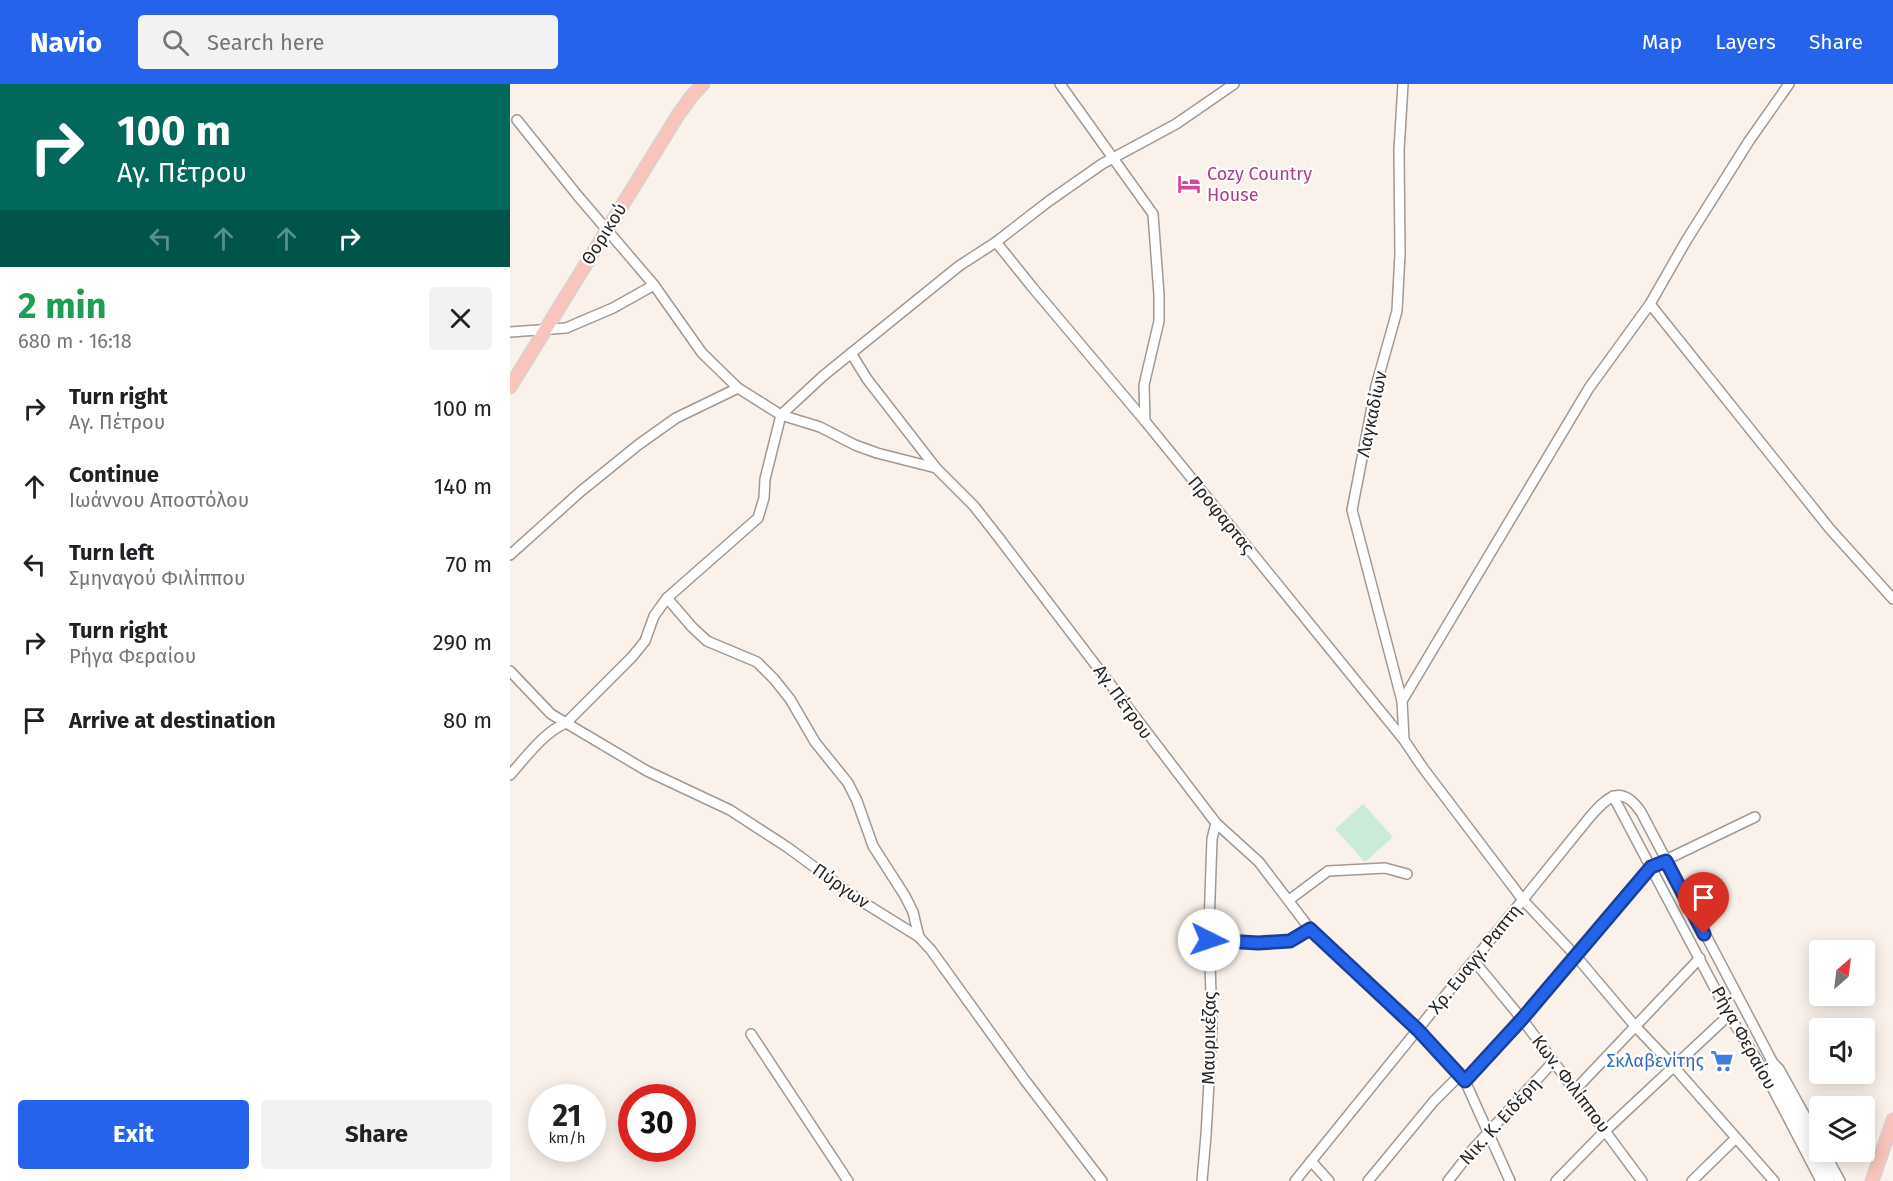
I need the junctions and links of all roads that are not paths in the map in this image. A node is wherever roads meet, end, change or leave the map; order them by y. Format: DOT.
graph roads {
  1 [pos="703,84"];
  2 [pos="1060,84"];
  3 [pos="1234,84"];
  4 [pos="1403,84"];
  5 [pos="1789,84"];
  6 [pos="517,120"];
  7 [pos="1114,158"];
  8 [pos="606,230"];
  9 [pos="996,242"];
  10 [pos="654,285"];
  11 [pos="1650,304"];
  12 [pos="544,331"];
  13 [pos="510,332"];
  14 [pos="851,353"];
  15 [pos="510,387"];
  16 [pos="738,388"];
  17 [pos="781,415"];
  18 [pos="1145,421"];
  19 [pos="936,468"];
  20 [pos="510,555"];
  21 [pos="667,598"];
  22 [pos="1893,599"];
  23 [pos="510,671"];
  24 [pos="1402,701"];
  25 [pos="566,723"];
  26 [pos="1404,740"];
  27 [pos="510,775"];
  28 [pos="1613,796"];
  29 [pos="1755,817"];
  30 [pos="1216,823"];
  31 [pos="1666,861"];
  32 [pos="1651,867"];
  33 [pos="1407,874"];
  34 [pos="1288,900"];
  35 [pos="1523,900"];
  36 [pos="1310,929"];
  37 [pos="919,937"];
  38 [pos="1209,940"];
  39 [pos="1575,955"];
  40 [pos="1700,958"];
  41 [pos="1474,961"];
  42 [pos="1729,1015"];
  43 [pos="1522,1019"];
  44 [pos="1635,1026"];
  45 [pos="1418,1030"];
  46 [pos="751,1034"];
  47 [pos="1553,1062"];
  48 [pos="1773,1063"];
  49 [pos="1674,1067"];
  50 [pos="1762,1068"];
  51 [pos="1463,1078"];
  52 [pos="1575,1090"];
  53 [pos="1893,1120"];
  54 [pos="1809,1123"];
  55 [pos="1606,1130"];
  56 [pos="1487,1133"];
  57 [pos="1891,1136"];
  58 [pos="1736,1138"];
  59 [pos="1311,1161"];
  60 [pos="1830,1162"];
  61 [pos="848,1181"];
  62 [pos="1102,1181"];
  63 [pos="1202,1181"];
  64 [pos="1295,1181"];
  65 [pos="1329,1181"];
  66 [pos="1368,1181"];
  67 [pos="1448,1181"];
  68 [pos="1510,1181"];
  69 [pos="1556,1181"];
  70 [pos="1642,1181"];
  71 [pos="1692,1181"];
  72 [pos="1774,1181"];
  73 [pos="1821,1181"];
  74 [pos="1830,1181"];
  75 [pos="1840,1181"];
  76 [pos="1872,1181"];
  77 [pos="1879,1181"];
  1 -- 8 [label="main road, Θορικού"];
  2 -- 7 [label="street"];
  3 -- 7 [label="street"];
  4 -- 24 [label="street, Λαγκαδίων"];
  5 -- 11 [label="street"];
  6 -- 8 [label="street"];
  7 -- 9 [label="street"];
  7 -- 18 [label="street"];
  8 -- 10 [label="street"];
  8 -- 12 [label="main road, Θορικού"];
  9 -- 14 [label="street"];
  9 -- 18 [label="street, Προφαρτας"];
  10 -- 12 [label="street"];
  10 -- 16 [label="street"];
  11 -- 22 [label="street"];
  11 -- 24 [label="street"];
  12 -- 13 [label="street"];
  12 -- 15 [label="main road, Θορικού"];
  14 -- 17 [label="street"];
  14 -- 19 [label="street, Αγ. Πέτρου"];
  16 -- 17 [label="street"];
  16 -- 20 [label="street"];
  17 -- 19 [label="street"];
  17 -- 21 [label="street"];
  18 -- 26 [label="street, Προφαρτας"];
  19 -- 30 [label="street, Αγ. Πέτρου"];
  21 -- 25 [label="street"];
  21 -- 37 [label="street"];
  23 -- 25 [label="street, Πύργων"];
  24 -- 26 [label="street, Λαγκαδίων"];
  25 -- 27 [label="street"];
  25 -- 37 [label="street, Πύργων"];
  26 -- 35 [label="street, Προφαρτας"];
  28 -- 31 [label="street, Ρήγα Φεραίου"];
  28 -- 32 [label="street, Ρήγα Φεραίου"];
  28 -- 35 [label="street, Χρ. Ευαγγ. Ραπτη"];
  29 -- 31 [label="street"];
  30 -- 34 [label="street, Αγ. Πέτρου"];
  30 -- 38 [label="street, Μαυρικέζας"];
  31 -- 32 [label="street"];
  31 -- 48 [label="street, Ρήγα Φεραίου"];
  32 -- 39 [label="street"];
  32 -- 40 [label="street, Ρήγα Φεραίου"];
  33 -- 34 [label="street"];
  34 -- 36 [label="street, Αγ. Πέτρου"];
  35 -- 39 [label="street, Προφαρτας"];
  35 -- 41 [label="street, Χρ. Ευαγγ. Ραπτη"];
  36 -- 38 [label="street"];
  36 -- 45 [label="street, Αγ. Πέτρου"];
  37 -- 62 [label="street, Πύργων"];
  38 -- 63 [label="street, Μαυρικέζας"];
  39 -- 43 [label="street"];
  39 -- 44 [label="street, Προφαρτας"];
  40 -- 42 [label="street, Ρήγα Φεραίου"];
  40 -- 44 [label="street"];
  41 -- 43 [label="street, Κων. Φιλίππου"];
  41 -- 45 [label="street, Χρ. Ευαγγ. Ραπτη"];
  42 -- 49 [label="street"];
  42 -- 50 [label="street, Ρήγα Φεραίου"];
  43 -- 47 [label="street, Κων. Φιλίππου"];
  43 -- 51 [label="street"];
  44 -- 49 [label="street, Προφαρτας"];
  44 -- 52 [label="street"];
  45 -- 51 [label="street, Αγ. Πέτρου"];
  45 -- 59 [label="street, Χρ. Ευαγγ. Ραπτη"];
  46 -- 61 [label="street"];
  47 -- 52 [label="street, Κων. Φιλίππου"];
  47 -- 56 [label="street, Νικ. Κ. Ειδέρη"];
  48 -- 50 [label="street"];
  48 -- 54 [label="street, Ρήγα Φεραίου"];
  48 -- 74 [label="street, Ρήγα Φεραίου"];
  49 -- 55 [label="street"];
  49 -- 58 [label="street, Προφαρτας"];
  50 -- 73 [label="street, Ρήγα Φεραίου"];
  51 -- 56 [label="street"];
  51 -- 66 [label="street"];
  52 -- 55 [label="street, Κων. Φιλίππου"];
  53 -- 57 [label="main road"];
  55 -- 69 [label="street"];
  55 -- 70 [label="street, Κων. Φιλίππου"];
  56 -- 67 [label="street, Νικ. Κ. Ειδέρη"];
  56 -- 68 [label="street"];
  57 -- 76 [label="main road"];
  57 -- 77 [label="main road"];
  58 -- 71 [label="street"];
  58 -- 72 [label="street, Προφαρτας"];
  59 -- 64 [label="street, Χρ. Ευαγγ. Ραπτη"];
  59 -- 65 [label="street"];
  60 -- 75 [label="street"];
}
